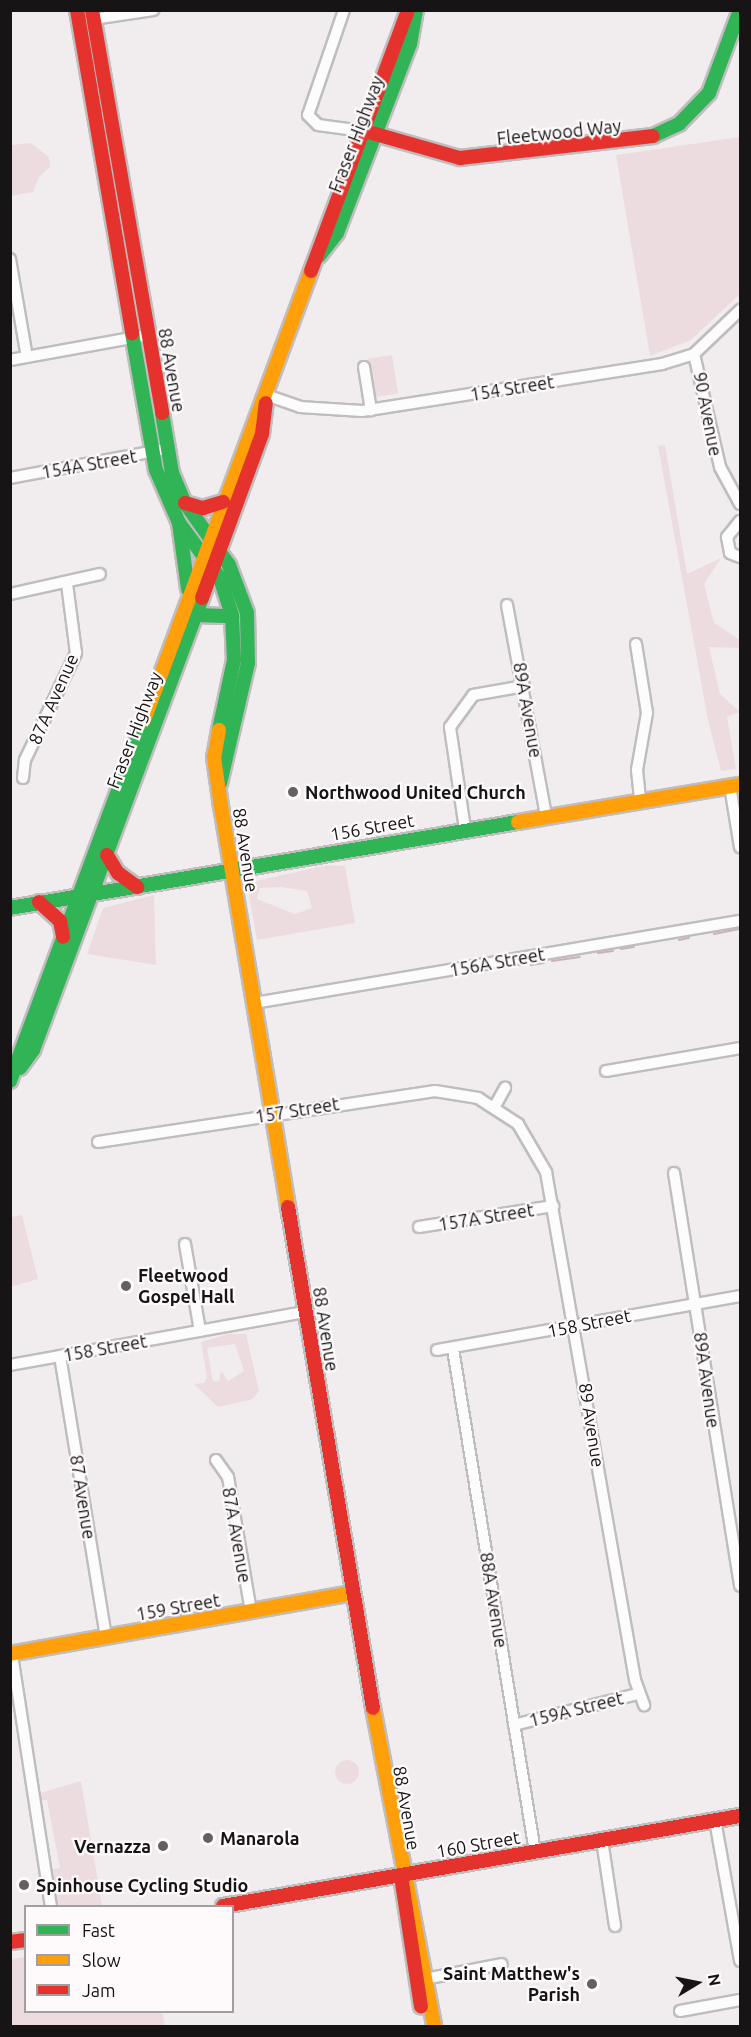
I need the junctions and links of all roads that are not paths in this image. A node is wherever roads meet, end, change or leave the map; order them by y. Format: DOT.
graph roads {
  1 [pos="77,10"];
  2 [pos="153,10"];
  3 [pos="344,10"];
  4 [pos="408,10"];
  5 [pos="416,10"];
  6 [pos="740,10"];
  7 [pos="93,15"];
  8 [pos="369,133"];
  9 [pos="10,259"];
  10 [pos="741,310"];
  11 [pos="141,336"];
  12 [pos="694,354"];
  13 [pos="27,357"];
  14 [pos="10,360"];
  15 [pos="364,367"];
  16 [pos="267,389"];
  17 [pos="371,410"];
  18 [pos="160,450"];
  19 [pos="10,478"];
  20 [pos="223,502"];
  21 [pos="185,503"];
  22 [pos="741,504"];
  23 [pos="741,521"];
  24 [pos="180,523"];
  25 [pos="209,538"];
  26 [pos="219,552"];
  27 [pos="204,554"];
  28 [pos="741,557"];
  29 [pos="213,567"];
  30 [pos="100,574"];
  31 [pos="67,584"];
  32 [pos="10,594"];
  33 [pos="188,596"];
  34 [pos="507,605"];
  35 [pos="196,615"];
  36 [pos="232,616"];
  37 [pos="636,644"];
  38 [pos="524,687"];
  39 [pos="23,778"];
  40 [pos="735,785"];
  41 [pos="219,788"];
  42 [pos="640,801"];
  43 [pos="546,816"];
  44 [pos="465,829"];
  45 [pos="741,847"];
  46 [pos="107,855"];
  47 [pos="230,869"];
  48 [pos="137,887"];
  49 [pos="86,896"];
  50 [pos="39,902"];
  51 [pos="10,908"];
  52 [pos="741,921"];
  53 [pos="62,941"];
  54 [pos="254,1003"];
  55 [pos="741,1048"];
  56 [pos="606,1071"];
  57 [pos="10,1081"];
  58 [pos="505,1088"];
  59 [pos="495,1106"];
  60 [pos="272,1114"];
  61 [pos="98,1142"];
  62 [pos="535,1146"];
  63 [pos="675,1173"];
  64 [pos="552,1206"];
  65 [pos="419,1227"];
  66 [pos="185,1244"];
  67 [pos="741,1296"];
  68 [pos="696,1303"];
  69 [pos="305,1312"];
  70 [pos="575,1326"];
  71 [pos="200,1331"];
  72 [pos="453,1348"];
  73 [pos="437,1350"];
  74 [pos="60,1356"];
  75 [pos="10,1365"];
  76 [pos="216,1460"];
  77 [pos="741,1586"];
  78 [pos="353,1593"];
  79 [pos="251,1612"];
  80 [pos="106,1637"];
  81 [pos="11,1655"];
  82 [pos="638,1694"];
  83 [pos="644,1705"];
  84 [pos="514,1725"];
  85 [pos="741,1816"];
  86 [pos="715,1820"];
  87 [pos="602,1840"];
  88 [pos="535,1852"];
  89 [pos="401,1876"];
  90 [pos="51,1905"];
  91 [pos="229,1905"];
  92 [pos="615,1926"];
  93 [pos="741,1961"];
  94 [pos="502,1964"];
  95 [pos="425,1979"];
  96 [pos="741,2000"];
  97 [pos="680,2011"];
  98 [pos="425,2026"];
  99 [pos="434,2026"];
  1 -- 11 [label="main road, 88 Avenue"];
  2 -- 7 [label="street"];
  3 -- 8 [label="street, Fleetwood Way"];
  4 -- 8 [label="main road, Fraser Highway"];
  5 -- 8 [label="main road, Fraser Highway"];
  6 -- 8 [label="main road, Fleetwood Way"];
  7 -- 11 [label="main road, 88 Avenue"];
  8 -- 16 [label="main road, Fraser Highway"];
  9 -- 13 [label="street"];
  10 -- 12 [label="street, 154 Street"];
  11 -- 13 [label="street"];
  11 -- 18 [label="main road, 88 Avenue"];
  12 -- 17 [label="street, 154 Street"];
  12 -- 22 [label="street, 90 Avenue"];
  13 -- 14 [label="street"];
  15 -- 17 [label="street"];
  16 -- 17 [label="street, 154 Street"];
  16 -- 20 [label="main road, Fraser Highway"];
  16 -- 26 [label="main road, Fraser Highway"];
  18 -- 19 [label="street, 154A Street"];
  18 -- 21 [label="main road, 88 Avenue"];
  18 -- 24 [label="main road, 88 Avenue"];
  20 -- 21 [label="main road"];
  20 -- 25 [label="main road, Fraser Highway"];
  21 -- 25 [label="main road, 88 Avenue"];
  23 -- 28 [label="street"];
  24 -- 27 [label="main road, 88 Avenue"];
  24 -- 33 [label="main road"];
  25 -- 26 [label="main road, 88 Avenue"];
  25 -- 27 [label="main road, Fraser Highway"];
  26 -- 29 [label="main road, Fraser Highway"];
  26 -- 41 [label="main road, 88 Avenue"];
  27 -- 29 [label="main road, 88 Avenue"];
  27 -- 33 [label="main road, Fraser Highway"];
  29 -- 35 [label="main road, Fraser Highway"];
  29 -- 36 [label="main road, 88 Avenue"];
  30 -- 31 [label="street"];
  31 -- 32 [label="street"];
  31 -- 39 [label="street, 87A Avenue"];
  33 -- 49 [label="main road, Fraser Highway"];
  34 -- 38 [label="street, 89A Avenue"];
  35 -- 36 [label="main road"];
  35 -- 46 [label="main road, Fraser Highway"];
  36 -- 41 [label="main road, 88 Avenue"];
  37 -- 42 [label="street"];
  38 -- 43 [label="street, 89A Avenue"];
  38 -- 44 [label="street"];
  40 -- 42 [label="main road, 156 Street"];
  40 -- 45 [label="street"];
  41 -- 47 [label="main road, 88 Avenue"];
  42 -- 43 [label="main road, 156 Street"];
  43 -- 44 [label="main road, 156 Street"];
  44 -- 47 [label="main road, 156 Street"];
  46 -- 48 [label="main road"];
  46 -- 49 [label="main road, Fraser Highway"];
  47 -- 48 [label="main road, 156 Street"];
  47 -- 54 [label="main road, 88 Avenue"];
  48 -- 49 [label="main road, 156 Street"];
  49 -- 50 [label="main road, 156 Street"];
  49 -- 53 [label="main road, Fraser Highway"];
  49 -- 57 [label="main road, Fraser Highway"];
  50 -- 51 [label="main road, 156 Street"];
  50 -- 53 [label="main road"];
  52 -- 54 [label="street, 156A Street"];
  53 -- 57 [label="main road, Fraser Highway"];
  54 -- 60 [label="main road, 88 Avenue"];
  55 -- 56 [label="street"];
  58 -- 59 [label="street"];
  59 -- 60 [label="street, 157 Street"];
  59 -- 62 [label="street, 157 Street"];
  60 -- 61 [label="street, 157 Street"];
  60 -- 69 [label="main road, 88 Avenue"];
  62 -- 64 [label="street, 89 Avenue"];
  63 -- 68 [label="street, 89A Avenue"];
  64 -- 65 [label="street, 157A Street"];
  64 -- 70 [label="street, 89 Avenue"];
  66 -- 71 [label="street"];
  67 -- 68 [label="street, 158 Street"];
  68 -- 70 [label="street, 158 Street"];
  68 -- 77 [label="street, 89A Avenue"];
  69 -- 71 [label="street, 158 Street"];
  69 -- 78 [label="main road, 88 Avenue"];
  70 -- 72 [label="street, 158 Street"];
  70 -- 82 [label="street, 89 Avenue"];
  71 -- 74 [label="street, 158 Street"];
  72 -- 73 [label="street, 158 Street"];
  72 -- 84 [label="street, 88A Avenue"];
  74 -- 75 [label="street, 158 Street"];
  74 -- 80 [label="street, 87 Avenue"];
  76 -- 79 [label="street, 87A Avenue"];
  78 -- 79 [label="main road, 159 Street"];
  78 -- 89 [label="main road, 88 Avenue"];
  79 -- 80 [label="main road, 159 Street"];
  80 -- 81 [label="main road, 159 Street"];
  81 -- 90 [label="street"];
  82 -- 83 [label="street, 89 Avenue"];
  82 -- 84 [label="street, 159A Street"];
  84 -- 88 [label="street, 88A Avenue"];
  85 -- 86 [label="main road, 160 Street"];
  86 -- 87 [label="main road, 160 Street"];
  86 -- 93 [label="street"];
  87 -- 88 [label="main road, 160 Street"];
  87 -- 92 [label="street"];
  88 -- 89 [label="main road, 160 Street"];
  89 -- 91 [label="main road, 160 Street"];
  89 -- 95 [label="main road, 88 Avenue"];
  89 -- 98 [label="main road, 88 Avenue"];
  94 -- 95 [label="street"];
  95 -- 99 [label="main road, 88 Avenue"];
  96 -- 97 [label="street"];
}
